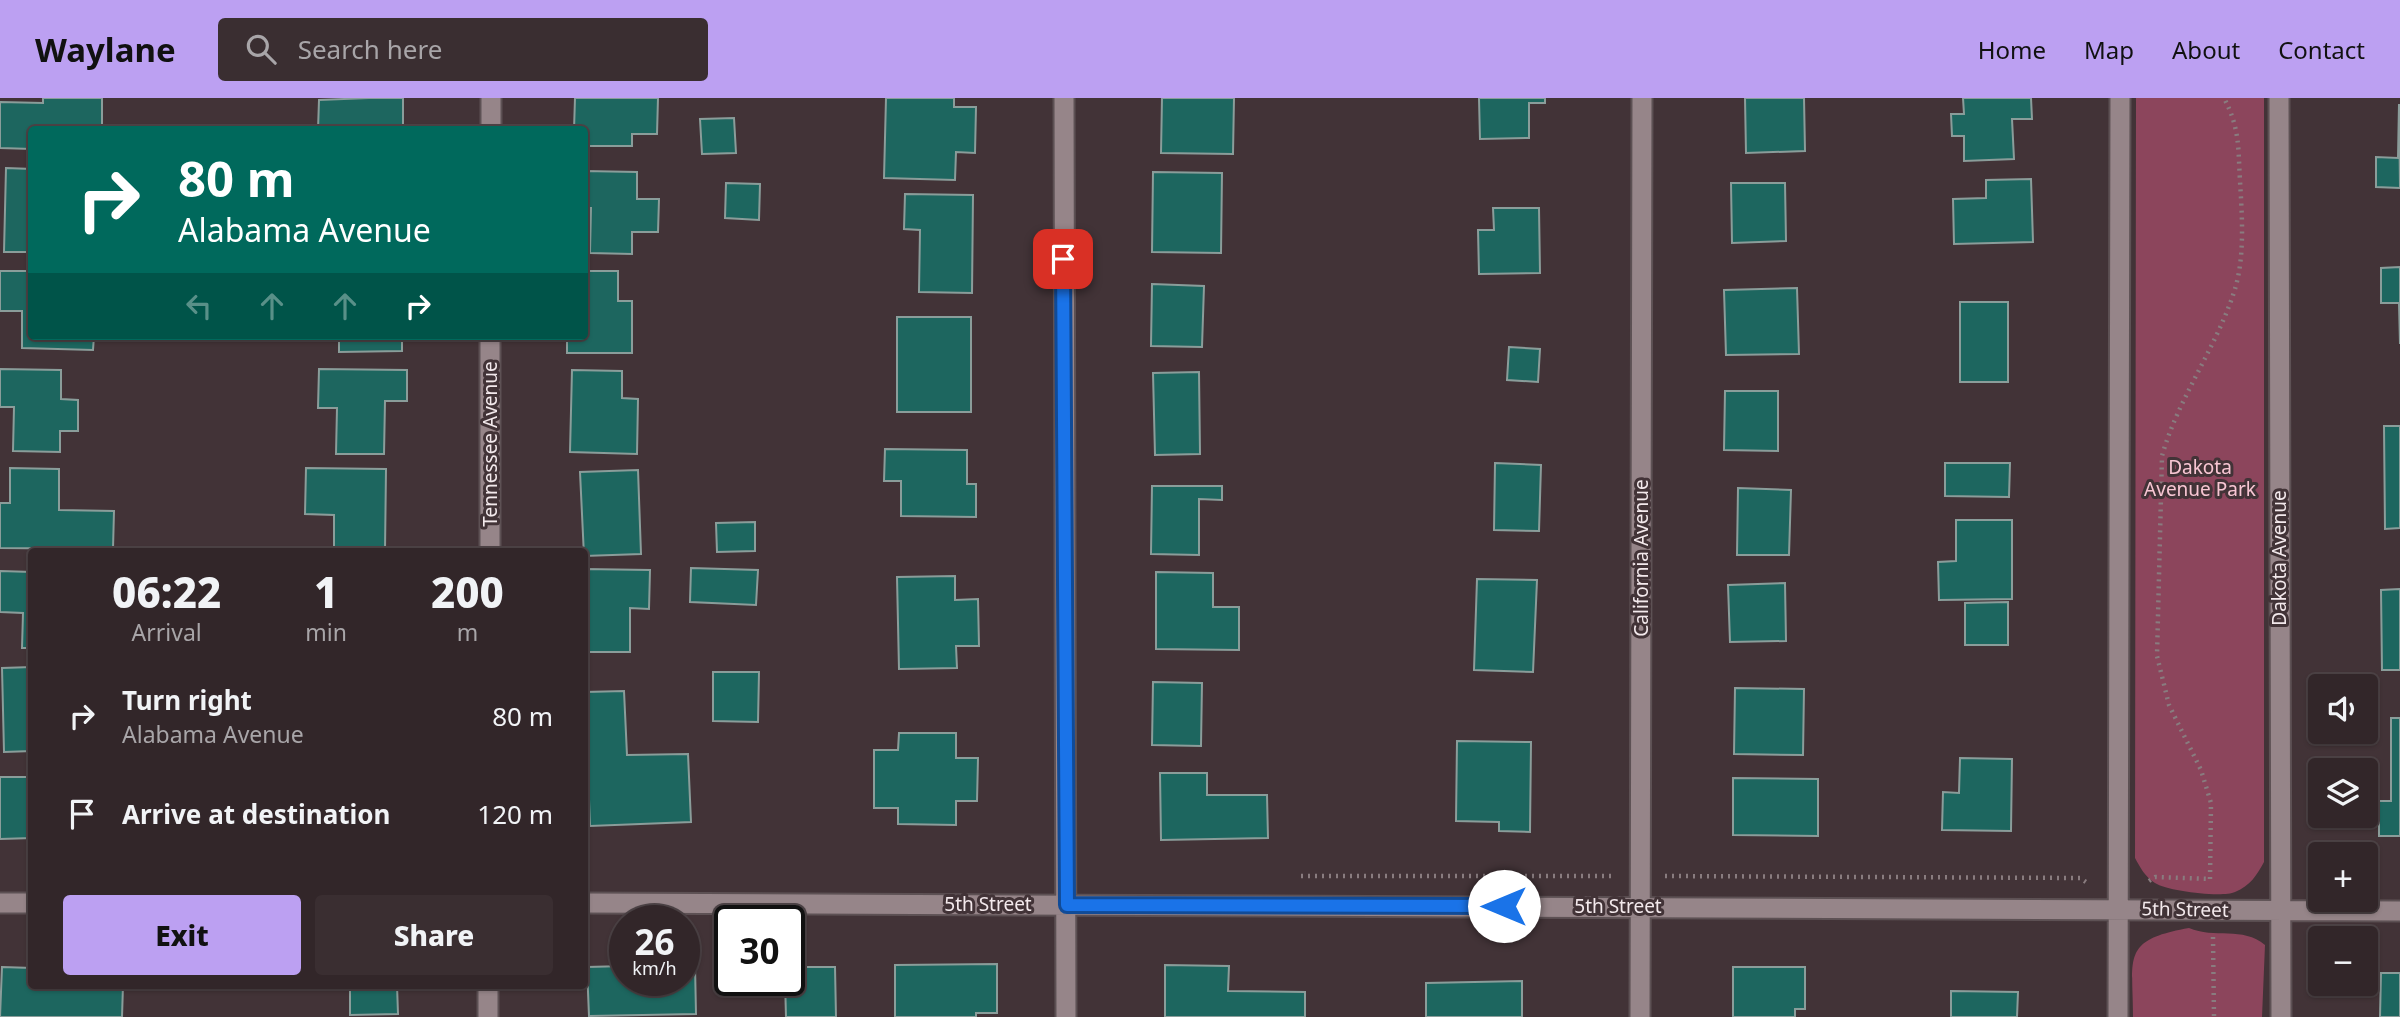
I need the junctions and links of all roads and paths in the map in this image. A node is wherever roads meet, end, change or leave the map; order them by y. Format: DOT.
graph roads {
  1 [pos="491,98"];
  2 [pos="1063,98"];
  3 [pos="1642,98"];
  4 [pos="2120,98"];
  5 [pos="2224,98"];
  6 [pos="2279,98"];
  7 [pos="491,126"];
  8 [pos="491,340"];
  9 [pos="490,548"];
  10 [pos="0,903"];
  11 [pos="28,903"];
  12 [pos="588,903"];
  13 [pos="1067,905"];
  14 [pos="1640,906"];
  15 [pos="2119,908"];
  16 [pos="2211,909"];
  17 [pos="2400,911"];
  18 [pos="2280,912"];
  19 [pos="488,989"];
  20 [pos="488,1017"];
  21 [pos="1066,1017"];
  22 [pos="1640,1017"];
  23 [pos="2118,1017"];
  24 [pos="2214,1017"];
  25 [pos="2281,1017"];
  1 -- 7 [label="street"];
  2 -- 13 [label="street"];
  3 -- 14 [label="street, California Avenue"];
  4 -- 15 [label="street"];
  5 -- 16 [label="path"];
  6 -- 18 [label="street, Dakota Avenue"];
  8 -- 9 [label="street, Tennessee Avenue"];
  10 -- 11 [label="street"];
  12 -- 13 [label="street, 5th Street"];
  13 -- 14 [label="street, 5th Street"];
  13 -- 21 [label="street"];
  14 -- 15 [label="street, 5th Street"];
  14 -- 22 [label="street, California Avenue"];
  15 -- 16 [label="street, 5th Street"];
  15 -- 23 [label="street"];
  16 -- 18 [label="street, 5th Street"];
  16 -- 24 [label="path"];
  17 -- 18 [label="street, 5th Street"];
  18 -- 25 [label="street, Dakota Avenue"];
  19 -- 20 [label="street"];
}
